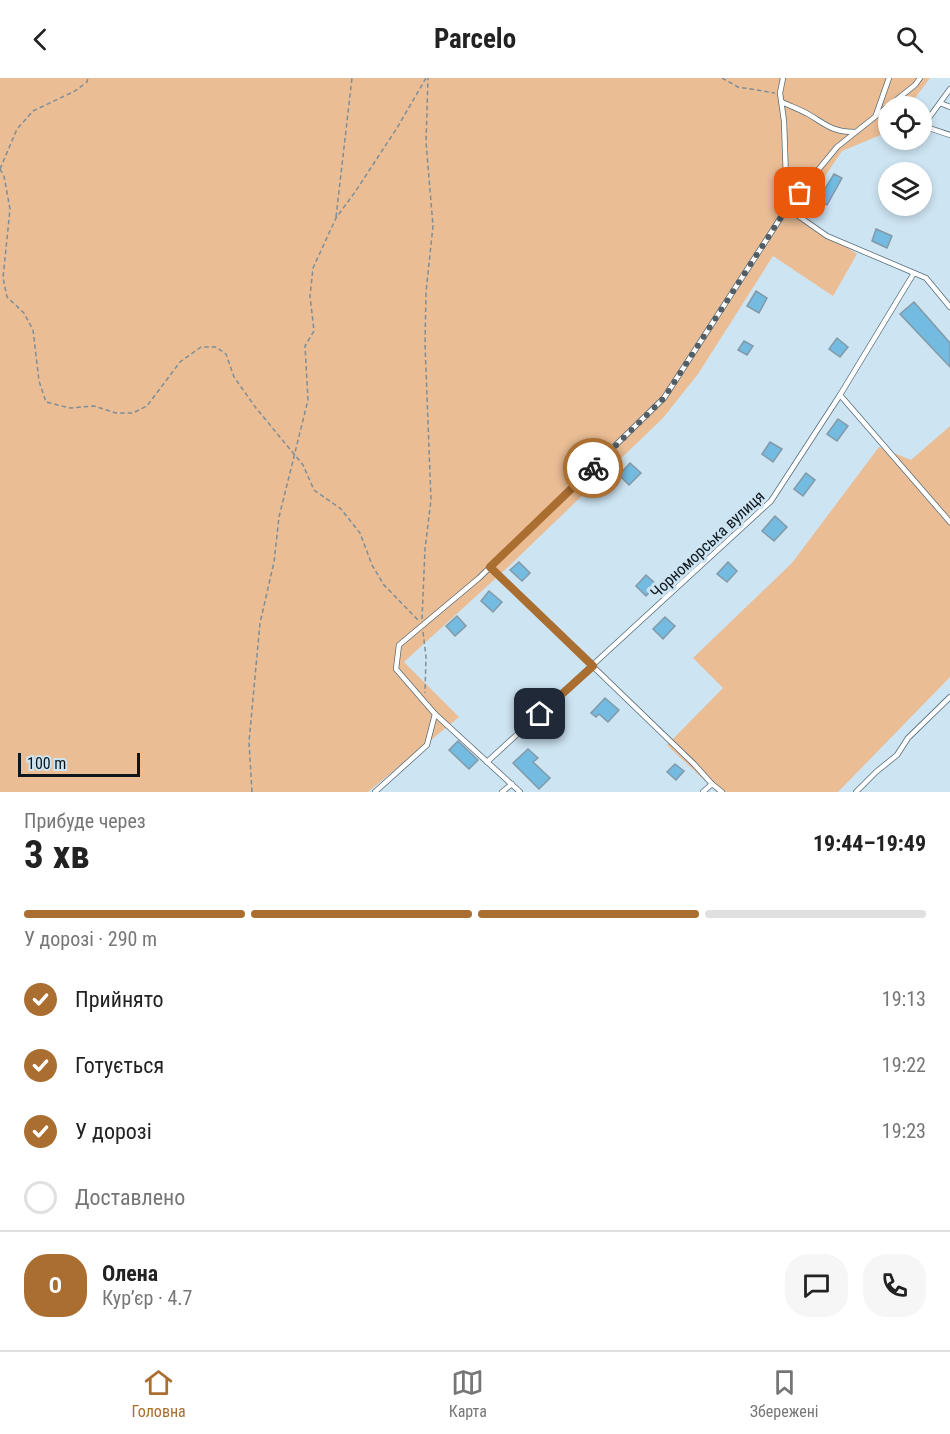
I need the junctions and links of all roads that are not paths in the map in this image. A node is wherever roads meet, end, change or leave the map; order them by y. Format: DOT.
graph roads {
  1 [pos="783,78"];
  2 [pos="889,78"];
  3 [pos="920,78"];
  4 [pos="950,89"];
  5 [pos="782,102"];
  6 [pos="940,103"];
  7 [pos="950,107"];
  8 [pos="932,113"];
  9 [pos="875,117"];
  10 [pos="932,129"];
  11 [pos="857,132"];
  12 [pos="950,135"];
  13 [pos="787,208"];
  14 [pos="914,273"];
  15 [pos="950,307"];
  16 [pos="840,395"];
  17 [pos="950,522"];
  18 [pos="490,567"];
  19 [pos="593,666"];
  20 [pos="950,697"];
  21 [pos="435,714"];
  22 [pos="488,762"];
  23 [pos="512,784"];
  24 [pos="712,784"];
  25 [pos="375,792"];
  26 [pos="502,792"];
  27 [pos="520,792"];
  28 [pos="703,792"];
  29 [pos="722,792"];
  30 [pos="856,792"];
  1 -- 5 [label="lane"];
  2 -- 9 [label="lane"];
  3 -- 9 [label="lane"];
  4 -- 6 [label="lane"];
  5 -- 11 [label="lane"];
  5 -- 13 [label="lane"];
  6 -- 7 [label="lane"];
  6 -- 8 [label="lane"];
  9 -- 11 [label="lane"];
  10 -- 12 [label="lane"];
  11 -- 13 [label="lane"];
  13 -- 14 [label="lane"];
  13 -- 18 [label="lane"];
  14 -- 15 [label="lane"];
  14 -- 16 [label="lane, Чорноморська вулиця"];
  16 -- 17 [label="lane"];
  16 -- 19 [label="lane, Чорноморська вулиця"];
  18 -- 19 [label="lane"];
  18 -- 21 [label="lane"];
  19 -- 22 [label="lane, Чорноморська вулиця"];
  19 -- 24 [label="lane"];
  20 -- 30 [label="lane"];
  21 -- 22 [label="lane"];
  21 -- 25 [label="lane"];
  22 -- 23 [label="lane"];
  23 -- 26 [label="lane"];
  23 -- 27 [label="lane"];
  24 -- 28 [label="lane"];
  24 -- 29 [label="lane"];
}
